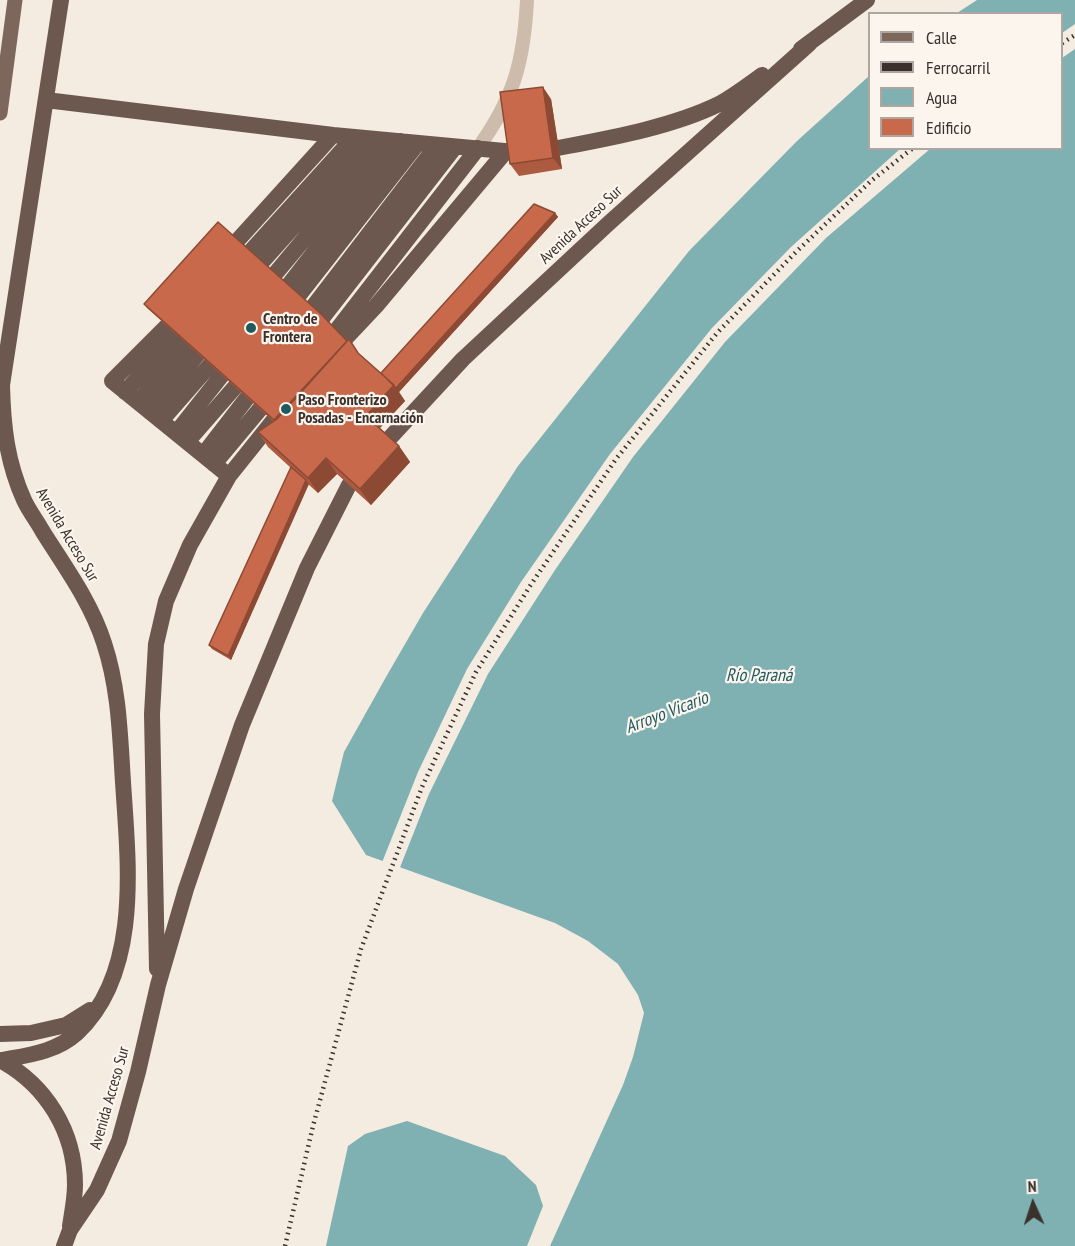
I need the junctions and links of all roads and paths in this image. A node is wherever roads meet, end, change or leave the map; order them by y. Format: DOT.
graph roads {
  1 [pos="15,0"];
  2 [pos="61,0"];
  3 [pos="527,0"];
  4 [pos="867,0"];
  5 [pos="808,44"];
  6 [pos="46,100"];
  7 [pos="0,113"];
  8 [pos="333,135"];
  9 [pos="354,137"];
  10 [pos="394,141"];
  11 [pos="438,145"];
  12 [pos="455,147"];
  13 [pos="478,148"];
  14 [pos="558,148"];
  15 [pos="237,241"];
  16 [pos="275,274"];
  17 [pos="293,291"];
  18 [pos="194,350"];
  19 [pos="144,407"];
  20 [pos="260,409"];
  21 [pos="273,421"];
  22 [pos="182,437"];
  23 [pos="387,441"];
  24 [pos="209,459"];
  25 [pos="229,476"];
  26 [pos="349,485"];
  27 [pos="158,985"];
  28 [pos="101,1003"];
  29 [pos="0,1034"];
  30 [pos="1,1060"];
  31 [pos="69,1241"];
  1 -- 7 [label="main road"];
  2 -- 6 [label="highway, Avenida Acceso Sur"];
  3 -- 13 [label="lane"];
  4 -- 5 [label="highway, Avenida Acceso Sur"];
  5 -- 14 [label="highway, Avenida Acceso Sur"];
  5 -- 23 [label="highway, Avenida Acceso Sur"];
  6 -- 8 [label="highway"];
  6 -- 28 [label="highway, Avenida Acceso Sur"];
  8 -- 9 [label="highway"];
  8 -- 15 [label="highway"];
  9 -- 10 [label="highway"];
  9 -- 10 [label="highway"];
  10 -- 11 [label="highway"];
  10 -- 16 [label="highway"];
  10 -- 17 [label="highway"];
  11 -- 12 [label="highway"];
  11 -- 12 [label="highway"];
  12 -- 13 [label="highway"];
  13 -- 13 [label="highway"];
  18 -- 19 [label="highway"];
  18 -- 19 [label="highway"];
  18 -- 19 [label="highway"];
  18 -- 22 [label="highway"];
  19 -- 22 [label="highway"];
  20 -- 24 [label="highway"];
  21 -- 25 [label="highway, Avenida Acceso Sur"];
  22 -- 24 [label="highway"];
  22 -- 24 [label="highway"];
  24 -- 25 [label="highway"];
  25 -- 27 [label="highway, Avenida Acceso Sur"];
  26 -- 27 [label="highway, Avenida Acceso Sur"];
  27 -- 31 [label="highway, Avenida Acceso Sur"];
  28 -- 29 [label="highway"];
  28 -- 30 [label="highway, Avenida Acceso Sur"];
  30 -- 31 [label="highway"];
}
